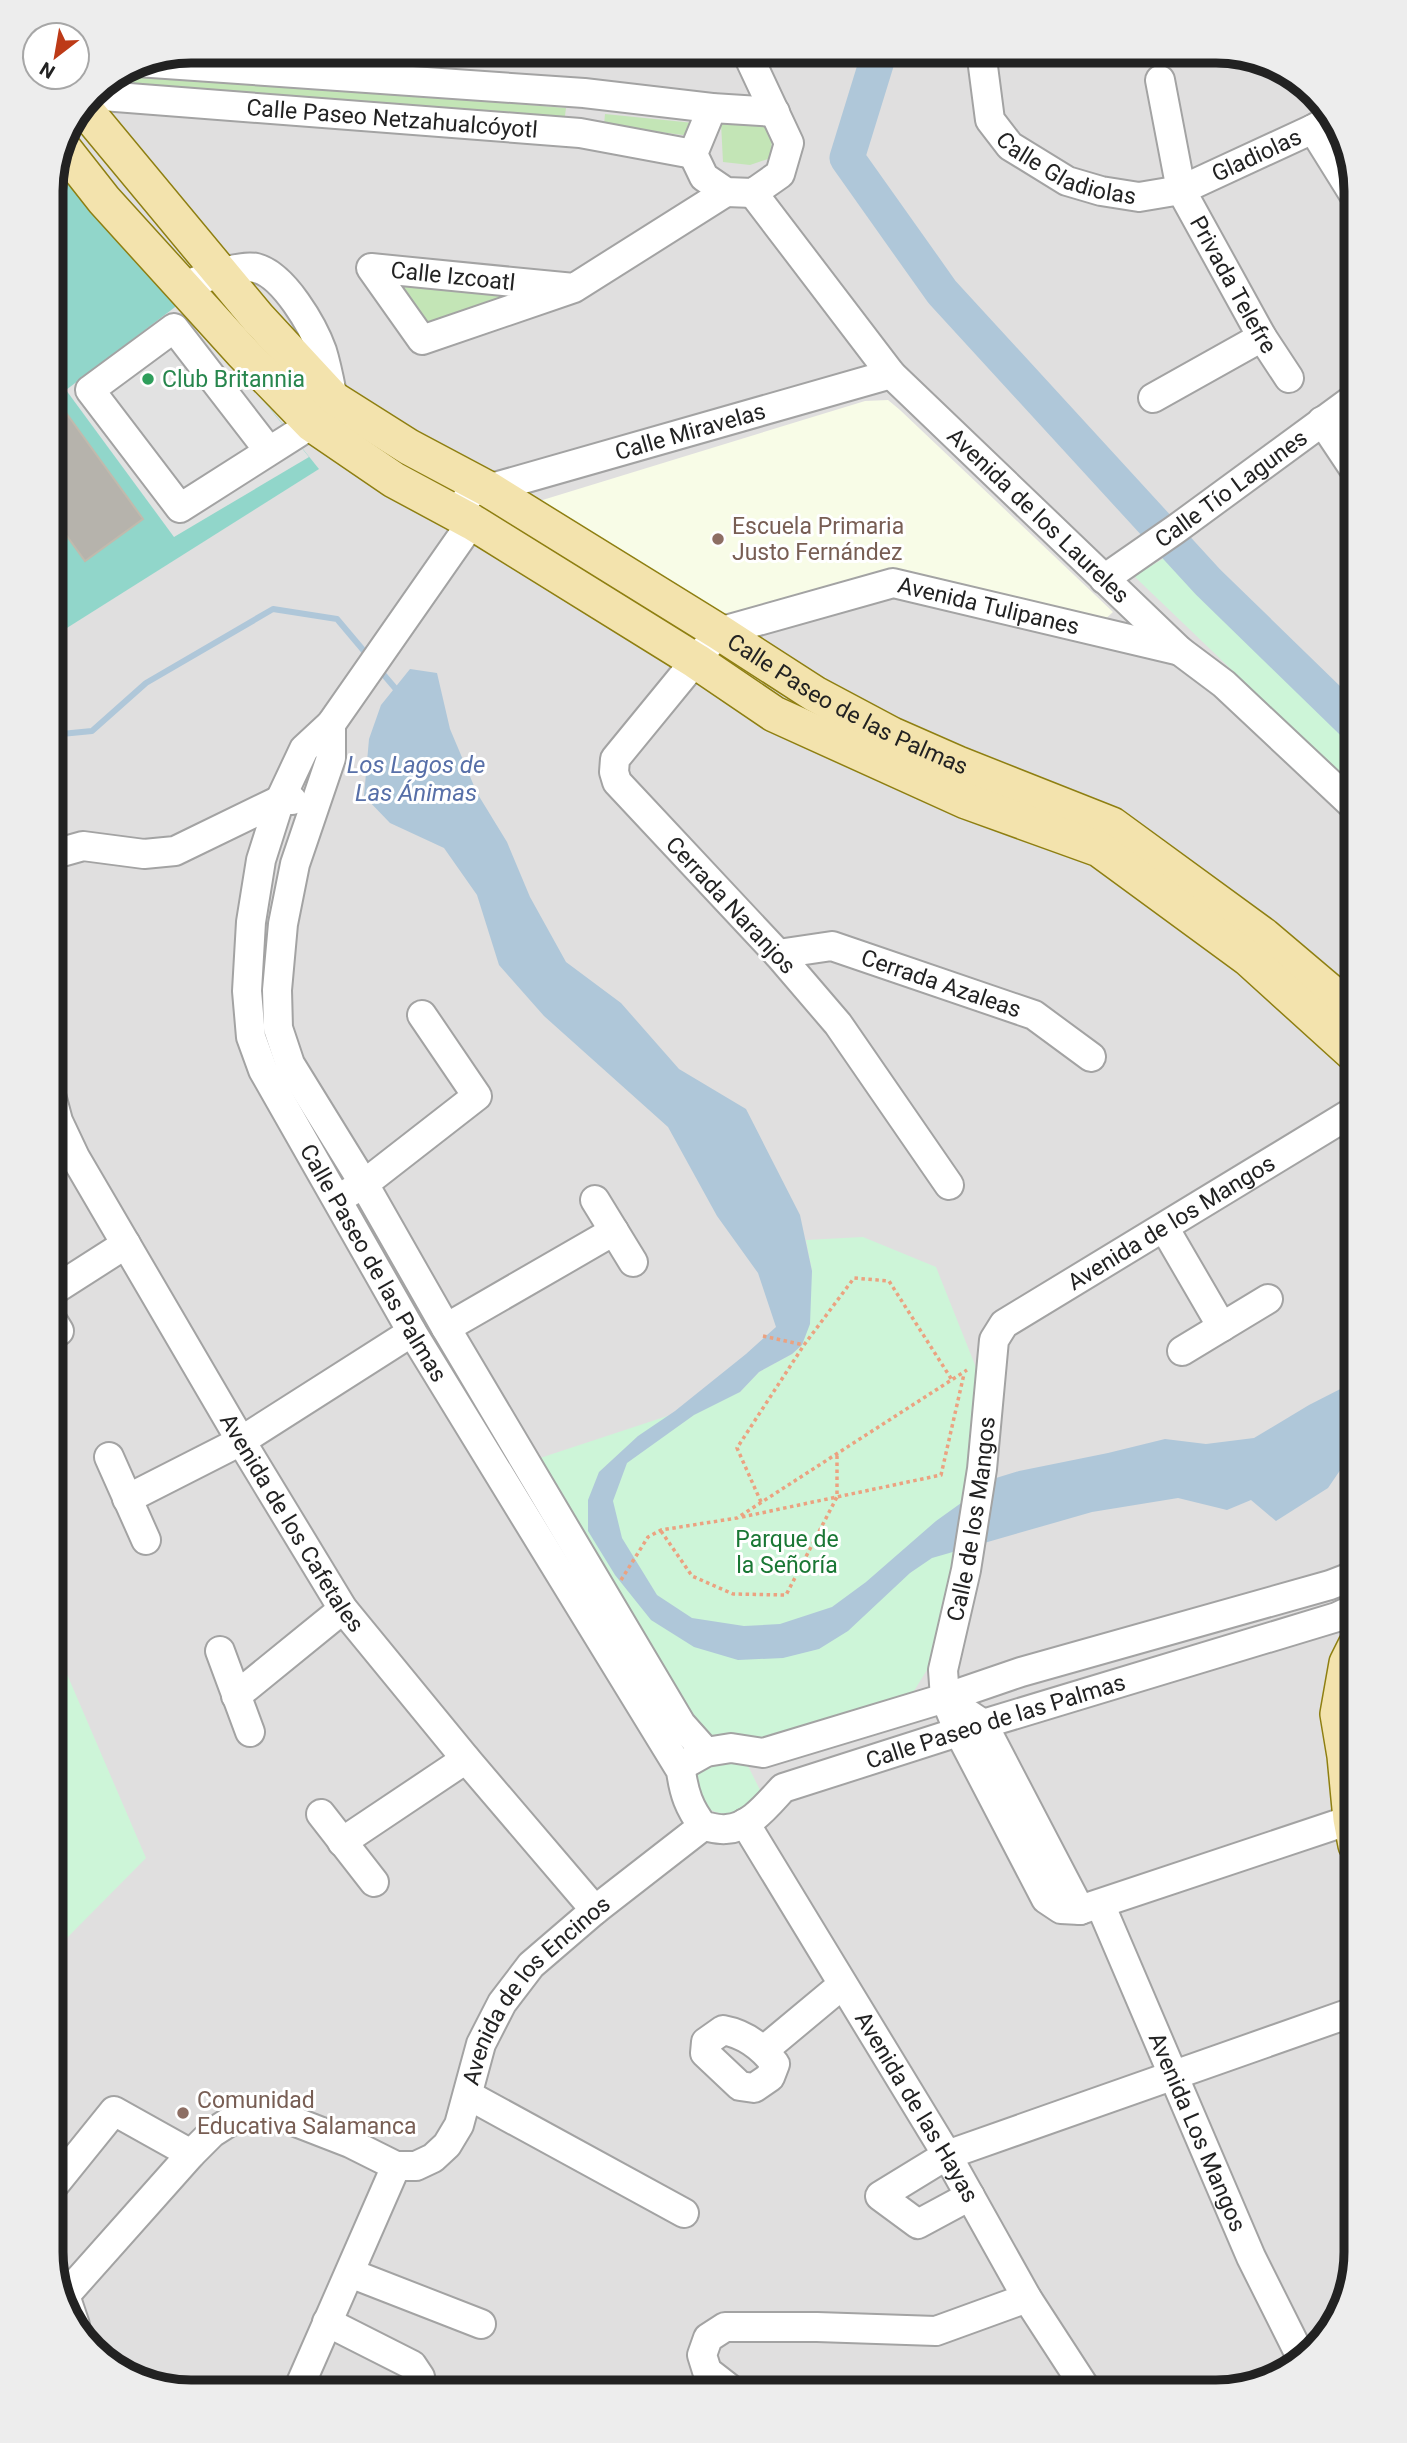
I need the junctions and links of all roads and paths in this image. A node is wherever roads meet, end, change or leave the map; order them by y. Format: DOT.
graph roads {
  1 [pos="752,63"];
  2 [pos="984,63"];
  3 [pos="171,64"];
  4 [pos="1160,80"];
  5 [pos="583,93"];
  6 [pos="106,96"];
  7 [pos="712,108"];
  8 [pos="775,112"];
  9 [pos="89,114"];
  10 [pos="1322,123"];
  11 [pos="580,133"];
  12 [pos="693,154"];
  13 [pos="68,155"];
  14 [pos="1342,166"];
  15 [pos="1181,190"];
  16 [pos="739,192"];
  17 [pos="220,273"];
  18 [pos="183,286"];
  19 [pos="574,288"];
  20 [pos="1262,337"];
  21 [pos="891,374"];
  22 [pos="1289,378"];
  23 [pos="1153,398"];
  24 [pos="1344,405"];
  25 [pos="323,412"];
  26 [pos="1322,421"];
  27 [pos="269,452"];
  28 [pos="1344,454"];
  29 [pos="488,489"];
  30 [pos="472,522"];
  31 [pos="1104,579"];
  32 [pos="719,632"];
  33 [pos="1180,651"];
  34 [pos="696,661"];
  35 [pos="331,724"];
  36 [pos="1344,797"];
  37 [pos="315,799"];
  38 [pos="280,800"];
  39 [pos="63,852"];
  40 [pos="778,954"];
  41 [pos="1344,1004"];
  42 [pos="422,1014"];
  43 [pos="1344,1045"];
  44 [pos="1091,1057"];
  45 [pos="1344,1117"];
  46 [pos="63,1132"];
  47 [pos="363,1184"];
  48 [pos="949,1185"];
  49 [pos="336,1200"];
  50 [pos="595,1200"];
  51 [pos="1165,1229"];
  52 [pos="614,1231"];
  53 [pos="126,1244"];
  54 [pos="633,1262"];
  55 [pos="63,1284"];
  56 [pos="1268,1299"];
  57 [pos="1222,1327"];
  58 [pos="446,1328"];
  59 [pos="412,1332"];
  60 [pos="763,1336"];
  61 [pos="994,1339"];
  62 [pos="804,1345"];
  63 [pos="1182,1351"];
  64 [pos="964,1372"];
  65 [pos="952,1380"];
  66 [pos="478,1382"];
  67 [pos="452,1397"];
  68 [pos="240,1441"];
  69 [pos="836,1454"];
  70 [pos="108,1457"];
  71 [pos="837,1497"];
  72 [pos="127,1499"];
  73 [pos="761,1502"];
  74 [pos="737,1518"];
  75 [pos="661,1530"];
  76 [pos="146,1540"];
  77 [pos="1344,1580"];
  78 [pos="617,1586"];
  79 [pos="343,1609"];
  80 [pos="1344,1614"];
  81 [pos="220,1651"];
  82 [pos="1344,1683"];
  83 [pos="236,1696"];
  84 [pos="945,1698"];
  85 [pos="971,1728"];
  86 [pos="250,1732"];
  87 [pos="1344,1750"];
  88 [pos="706,1752"];
  89 [pos="466,1759"];
  90 [pos="681,1770"];
  91 [pos="321,1814"];
  92 [pos="745,1823"];
  93 [pos="704,1826"];
  94 [pos="1344,1831"];
  95 [pos="342,1842"];
  96 [pos="374,1882"];
  97 [pos="1090,1907"];
  98 [pos="595,1910"];
  99 [pos="842,1985"];
  100 [pos="1344,2015"];
  101 [pos="764,2050"];
  102 [pos="1174,2076"];
  103 [pos="468,2095"];
  104 [pos="191,2154"];
  105 [pos="947,2155"];
  106 [pos="396,2166"];
  107 [pos="63,2174"];
  108 [pos="970,2196"];
  109 [pos="684,2213"];
  110 [pos="350,2273"];
  111 [pos="69,2290"];
  112 [pos="1027,2298"];
  113 [pos="327,2322"];
  114 [pos="481,2324"];
  115 [pos="1298,2350"];
  116 [pos="302,2380"];
  117 [pos="419,2380"];
  118 [pos="719,2380"];
  119 [pos="1080,2380"];
  1 -- 8 [label="street"];
  2 -- 15 [label="street, Calle Gladiolas"];
  3 -- 5 [label="street, Calle Paseo Netzahualcóyotl"];
  4 -- 15 [label="street, Privada Telefre"];
  5 -- 7 [label="street, Calle Paseo Netzahualcóyotl"];
  5 -- 11 [label="street"];
  6 -- 11 [label="street, Calle Paseo Netzahualcóyotl"];
  7 -- 8 [label="street"];
  7 -- 12 [label="street"];
  8 -- 16 [label="street"];
  9 -- 17 [label="main road, Calle Paseo de las Palmas"];
  10 -- 14 [label="street"];
  10 -- 15 [label="street, Gladiolas"];
  11 -- 12 [label="street, Calle Paseo Netzahualcóyotl"];
  12 -- 16 [label="street"];
  13 -- 18 [label="main road, Calle Paseo de las Palmas"];
  15 -- 20 [label="street, Privada Telefre"];
  16 -- 19 [label="street, Calle Izcoatl"];
  16 -- 21 [label="street, Avenida de los Laureles"];
  17 -- 18 [label="street"];
  17 -- 25 [label="main road, Calle Paseo de las Palmas"];
  18 -- 25 [label="main road, Calle Paseo de las Palmas"];
  19 -- 19 [label="street, Calle Izcoatl"];
  20 -- 22 [label="street, Privada Telefre"];
  20 -- 23 [label="street"];
  21 -- 29 [label="street, Calle Miravelas"];
  21 -- 31 [label="street, Avenida de los Laureles"];
  24 -- 26 [label="street, Calle Tío Lagunes"];
  25 -- 27 [label="street"];
  25 -- 29 [label="main road, Calle Paseo de las Palmas"];
  25 -- 30 [label="main road, Calle Paseo de las Palmas"];
  26 -- 28 [label="street"];
  26 -- 31 [label="street, Calle Tío Lagunes"];
  27 -- 27 [label="street"];
  29 -- 30 [label="street"];
  29 -- 32 [label="main road, Calle Paseo de las Palmas"];
  30 -- 34 [label="main road, Calle Paseo de las Palmas"];
  30 -- 35 [label="street, Calle Paseo de las Palmas"];
  31 -- 33 [label="street, Avenida de los Laureles"];
  32 -- 33 [label="street, Avenida Tulipanes"];
  32 -- 34 [label="street, Cerrada Naranjos"];
  32 -- 41 [label="main road, Calle Paseo de las Palmas"];
  33 -- 36 [label="street, Avenida de los Laureles"];
  34 -- 40 [label="street, Cerrada Naranjos"];
  34 -- 43 [label="main road, Calle Paseo de las Palmas"];
  35 -- 37 [label="street, Calle Paseo de las Palmas"];
  35 -- 38 [label="street, Calle Paseo de las Palmas"];
  37 -- 38 [label="street"];
  37 -- 47 [label="street, Calle Paseo de las Palmas"];
  38 -- 39 [label="street"];
  38 -- 49 [label="street, Calle Paseo de las Palmas"];
  40 -- 44 [label="street, Cerrada Azaleas"];
  40 -- 48 [label="street, Cerrada Naranjos"];
  42 -- 47 [label="street"];
  45 -- 51 [label="street, Avenida de los Mangos"];
  46 -- 53 [label="street, Avenida de los Cafetales"];
  47 -- 49 [label="street"];
  47 -- 58 [label="street, Calle Paseo de las Palmas"];
  49 -- 59 [label="street, Calle Paseo de las Palmas"];
  50 -- 52 [label="street"];
  51 -- 57 [label="street"];
  51 -- 61 [label="street, Avenida de los Mangos"];
  52 -- 54 [label="street"];
  52 -- 58 [label="street"];
  53 -- 55 [label="street"];
  53 -- 68 [label="street, Avenida de los Cafetales"];
  56 -- 57 [label="street"];
  57 -- 63 [label="street"];
  58 -- 66 [label="street, Calle Paseo de las Palmas"];
  59 -- 67 [label="street, Calle Paseo de las Palmas"];
  59 -- 68 [label="street"];
  60 -- 62 [label="path"];
  61 -- 64 [label="path"];
  61 -- 84 [label="street, Calle de los Mangos"];
  62 -- 65 [label="path"];
  62 -- 73 [label="path"];
  64 -- 65 [label="path"];
  64 -- 71 [label="path"];
  65 -- 69 [label="path"];
  66 -- 67 [label="street"];
  66 -- 88 [label="street, Calle Paseo de las Palmas"];
  67 -- 90 [label="street, Calle Paseo de las Palmas"];
  68 -- 72 [label="street"];
  68 -- 79 [label="street, Avenida de los Cafetales"];
  69 -- 71 [label="path"];
  69 -- 73 [label="path"];
  70 -- 72 [label="street"];
  71 -- 74 [label="path"];
  71 -- 75 [label="path"];
  72 -- 76 [label="street"];
  73 -- 74 [label="path"];
  74 -- 75 [label="path"];
  75 -- 78 [label="path"];
  77 -- 84 [label="street, Calle Paseo de las Palmas"];
  79 -- 83 [label="street"];
  79 -- 89 [label="street, Avenida de los Cafetales"];
  80 -- 85 [label="street, Calle Paseo de las Palmas"];
  81 -- 83 [label="street"];
  82 -- 87 [label="main road"];
  83 -- 86 [label="street"];
  84 -- 85 [label="street"];
  84 -- 88 [label="street, Calle Paseo de las Palmas"];
  85 -- 92 [label="street, Calle Paseo de las Palmas"];
  85 -- 97 [label="street"];
  88 -- 90 [label="street"];
  89 -- 95 [label="street"];
  89 -- 98 [label="street, Avenida de los Cafetales"];
  90 -- 93 [label="street, Calle Paseo de las Palmas"];
  91 -- 95 [label="street"];
  92 -- 93 [label="street"];
  92 -- 99 [label="street, Avenida de las Hayas"];
  93 -- 98 [label="street, Avenida de los Encinos"];
  94 -- 97 [label="street"];
  95 -- 96 [label="street"];
  97 -- 102 [label="street, Avenida Los Mangos"];
  98 -- 103 [label="street, Avenida de los Encinos"];
  99 -- 101 [label="street"];
  99 -- 105 [label="street, Avenida de las Hayas"];
  100 -- 102 [label="street"];
  102 -- 105 [label="street"];
  102 -- 115 [label="street, Avenida Los Mangos"];
  103 -- 106 [label="street, Avenida de los Encinos"];
  103 -- 109 [label="street"];
  104 -- 106 [label="street"];
  104 -- 107 [label="street"];
  104 -- 111 [label="street"];
  105 -- 108 [label="street, Avenida de las Hayas"];
  105 -- 108 [label="street"];
  106 -- 110 [label="street"];
  108 -- 112 [label="street, Avenida de las Hayas"];
  110 -- 113 [label="street"];
  110 -- 114 [label="street"];
  112 -- 118 [label="street"];
  112 -- 119 [label="street, Avenida de las Hayas"];
  113 -- 116 [label="street"];
  113 -- 117 [label="street"];
}
